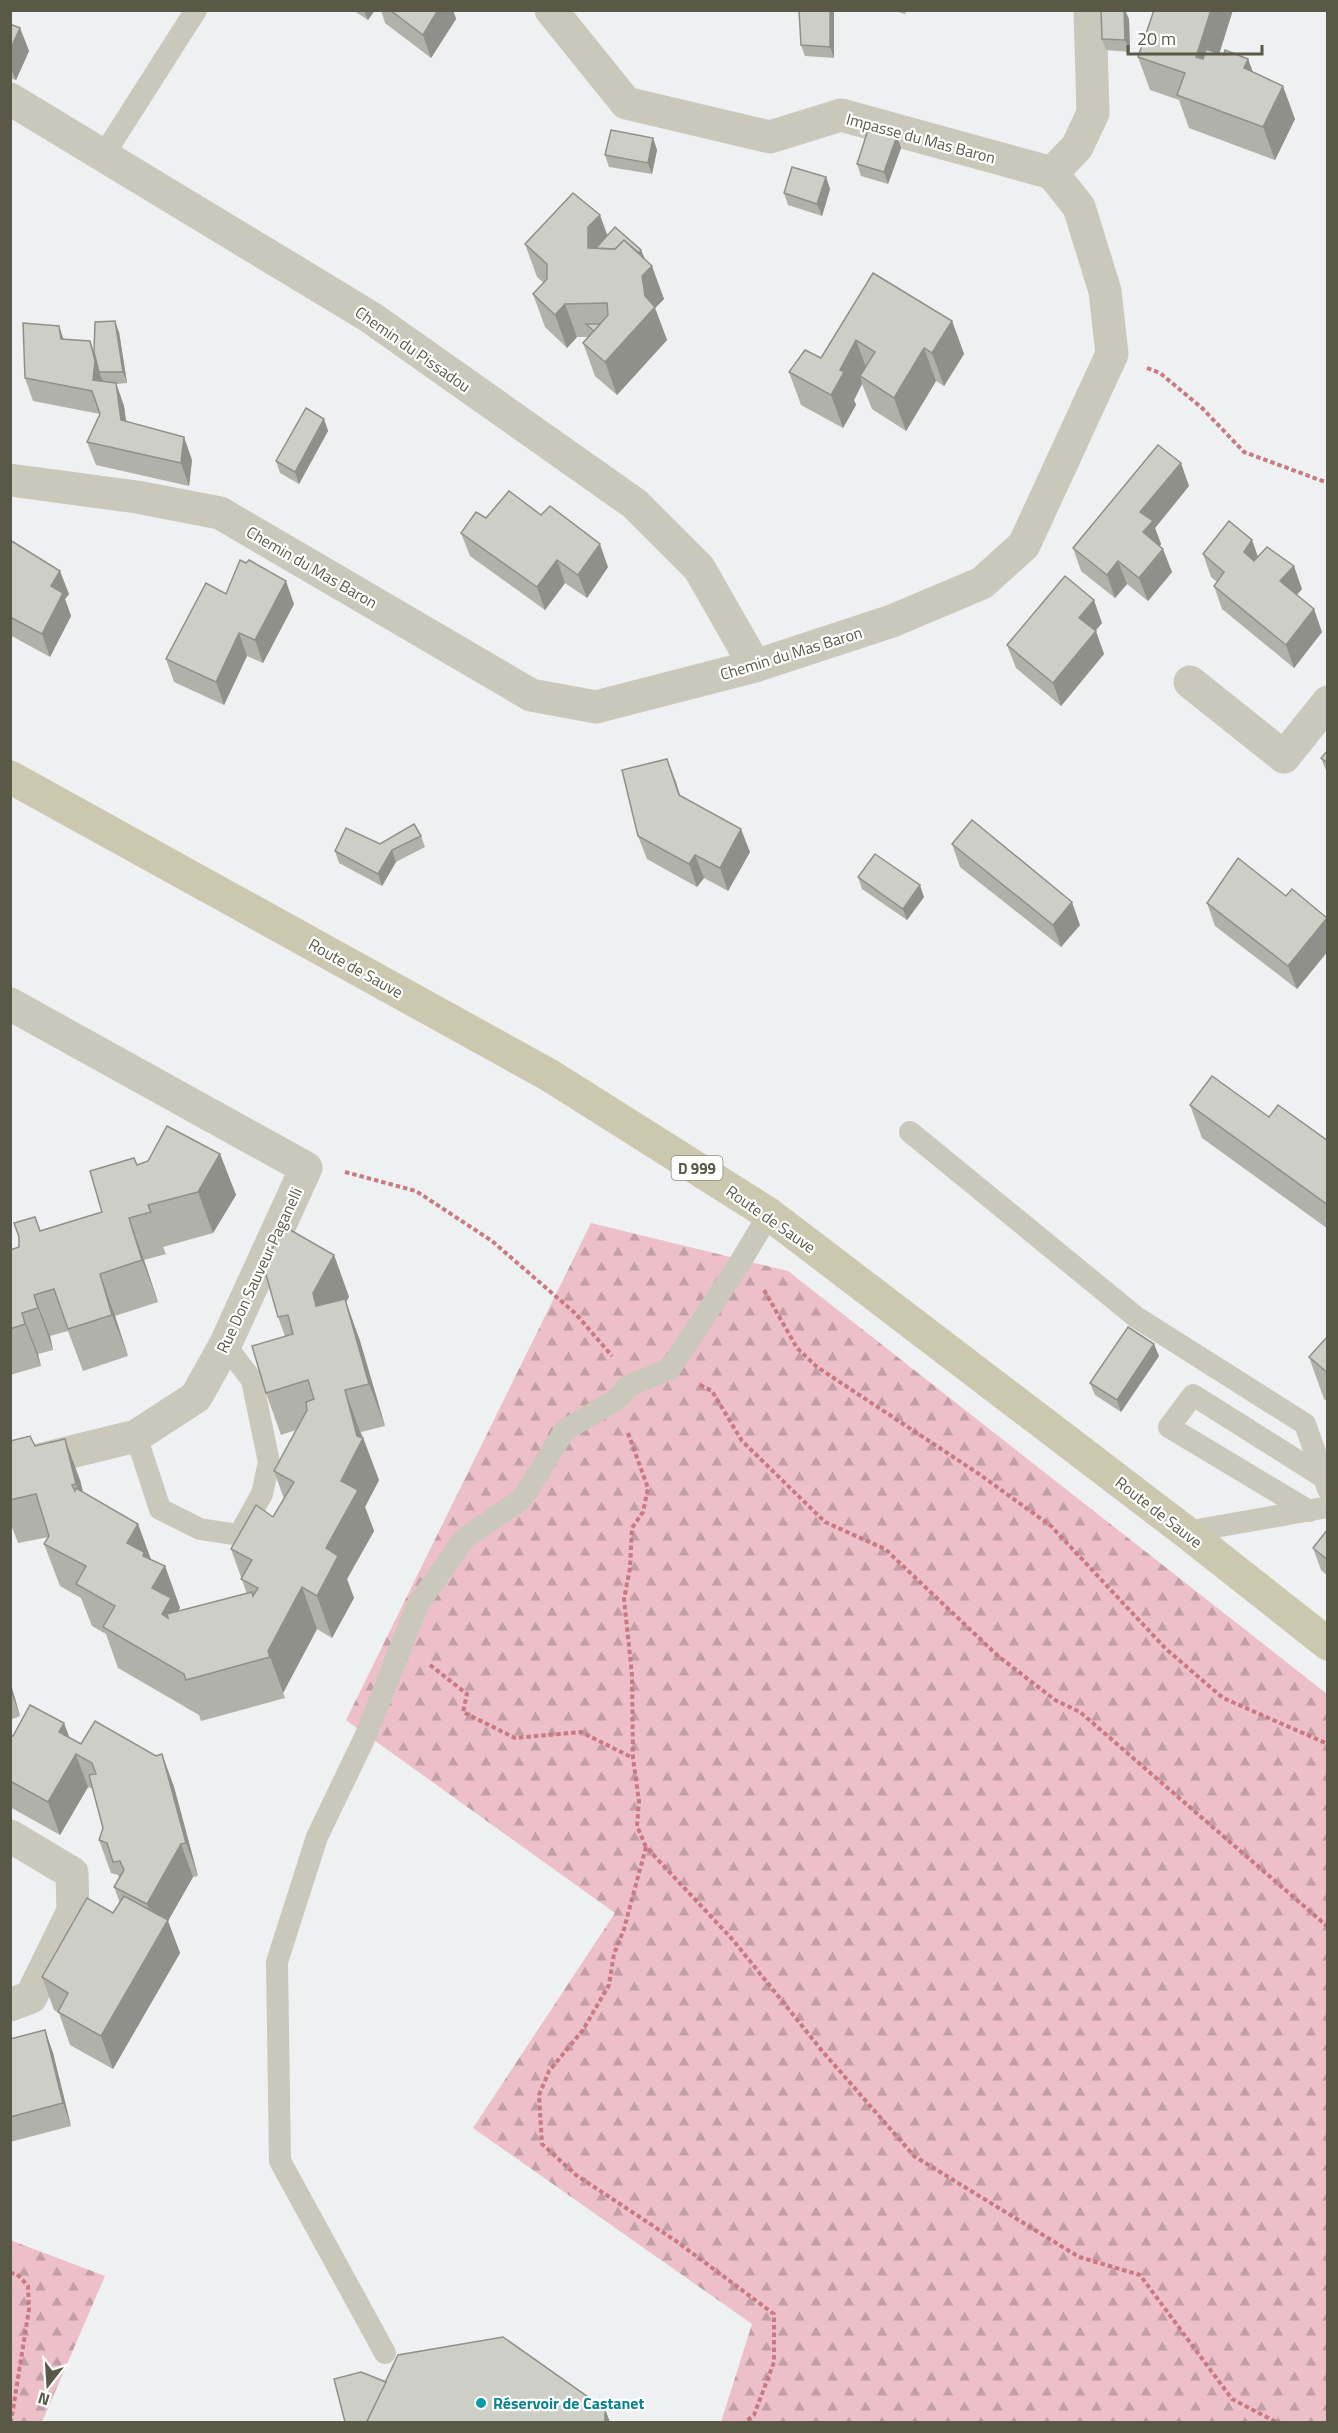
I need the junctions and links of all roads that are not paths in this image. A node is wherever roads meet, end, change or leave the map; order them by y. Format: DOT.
graph roads {
  1 [pos="196,10"];
  2 [pos="551,10"];
  3 [pos="1090,10"];
  4 [pos="10,99"];
  5 [pos="104,156"];
  6 [pos="1052,173"];
  7 [pos="10,480"];
  8 [pos="755,666"];
  9 [pos="1190,682"];
  10 [pos="1328,702"];
  11 [pos="10,777"];
  12 [pos="10,1004"];
  13 [pos="910,1132"];
  14 [pos="769,1214"];
  15 [pos="225,1345"];
  16 [pos="136,1436"];
  17 [pos="10,1467"];
  18 [pos="1325,1483"];
  19 [pos="1318,1509"];
  20 [pos="1186,1532"];
  21 [pos="1328,1644"];
  22 [pos="10,1836"];
  23 [pos="10,2005"];
  24 [pos="385,2353"];
  1 -- 5 [label="lane"];
  2 -- 6 [label="street, Impasse du Mas Baron"];
  3 -- 6 [label="street"];
  4 -- 5 [label="street, Chemin du Pissadou"];
  5 -- 8 [label="street, Chemin du Pissadou"];
  6 -- 8 [label="street, Chemin du Mas Baron"];
  7 -- 8 [label="street, Chemin du Mas Baron"];
  9 -- 10 [label="street"];
  11 -- 14 [label="main road, Route de Sauve / D 999"];
  12 -- 15 [label="street, Rue Don Sauveur Paganelli"];
  13 -- 18 [label="lane"];
  14 -- 20 [label="main road, Route de Sauve / D 999"];
  14 -- 24 [label="lane"];
  15 -- 16 [label="street, Rue Don Sauveur Paganelli"];
  15 -- 16 [label="lane"];
  16 -- 17 [label="street, Rue Don Sauveur Paganelli"];
  18 -- 19 [label="lane"];
  19 -- 20 [label="lane"];
  20 -- 21 [label="main road, Route de Sauve / D 999"];
  22 -- 23 [label="street"];
}
